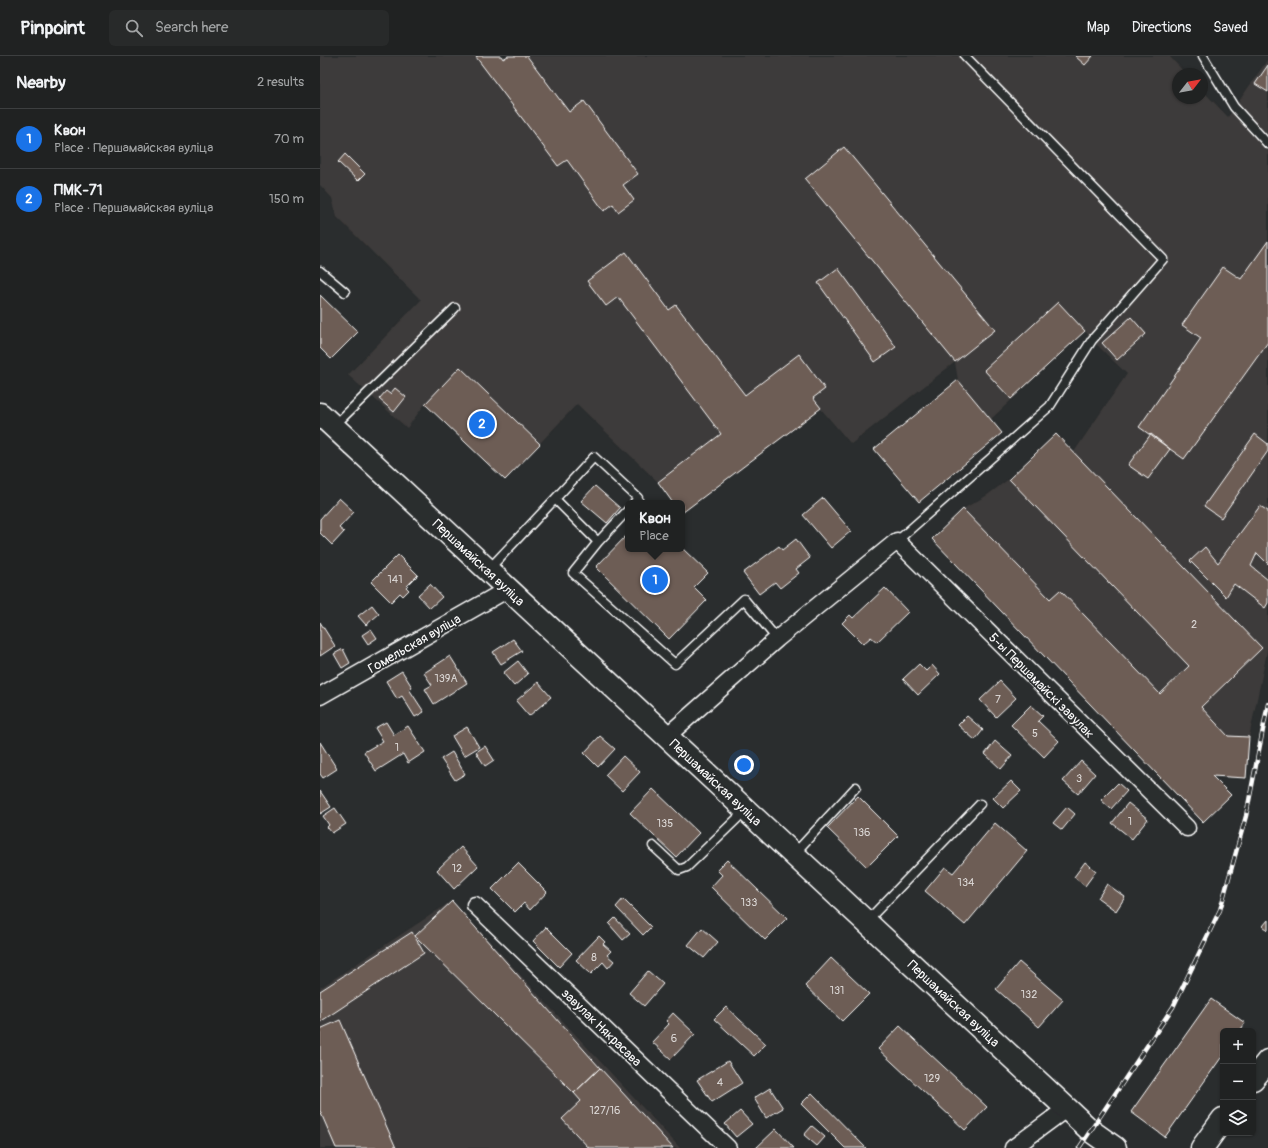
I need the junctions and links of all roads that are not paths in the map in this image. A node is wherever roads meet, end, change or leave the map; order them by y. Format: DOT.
graph roads {
  1 [pos="965,56"];
  2 [pos="1203,56"];
  3 [pos="1268,144"];
  4 [pos="320,271"];
  5 [pos="345,292"];
  6 [pos="455,308"];
  7 [pos="327,420"];
  8 [pos="554,499"];
  9 [pos="636,500"];
  10 [pos="625,513"];
  11 [pos="897,541"];
  12 [pos="598,542"];
  13 [pos="488,569"];
  14 [pos="508,589"];
  15 [pos="777,639"];
  16 [pos="320,696"];
  17 [pos="667,736"];
  18 [pos="856,787"];
  19 [pos="980,804"];
  20 [pos="746,810"];
  21 [pos="1187,828"];
  22 [pos="653,846"];
  23 [pos="794,854"];
  24 [pos="475,905"];
  25 [pos="867,922"];
  26 [pos="1268,1061"];
  27 [pos="1256,1075"];
  28 [pos="1067,1108"];
  29 [pos="1220,1123"];
  30 [pos="728,1148"];
  31 [pos="1013,1148"];
  32 [pos="1115,1148"];
  33 [pos="1202,1148"];
  1 -- 11 [label="lane"];
  2 -- 3 [label="lane"];
  4 -- 5 [label="lane"];
  6 -- 7 [label="lane"];
  7 -- 13 [label="street, Першамайская вуліца"];
  8 -- 9 [label="lane"];
  8 -- 12 [label="lane"];
  8 -- 13 [label="lane"];
  10 -- 12 [label="lane"];
  11 -- 15 [label="street"];
  11 -- 21 [label="street, 5-ы Першамайскі завулак"];
  12 -- 15 [label="lane"];
  13 -- 14 [label="street, Першамайская вуліца"];
  14 -- 16 [label="street, Гомельская вуліца"];
  14 -- 17 [label="street, Першамайская вуліца"];
  15 -- 17 [label="street"];
  17 -- 20 [label="street, Першамайская вуліца"];
  18 -- 23 [label="lane"];
  19 -- 25 [label="lane"];
  20 -- 22 [label="lane"];
  20 -- 23 [label="street, Першамайская вуліца"];
  23 -- 25 [label="street, Першамайская вуліца"];
  24 -- 30 [label="street, завулак Някрасава"];
  25 -- 28 [label="street, Першамайская вуліца"];
  26 -- 27 [label="street"];
  28 -- 31 [label="street"];
  28 -- 32 [label="street, Першамайская вуліца"];
  29 -- 33 [label="street"];
}
